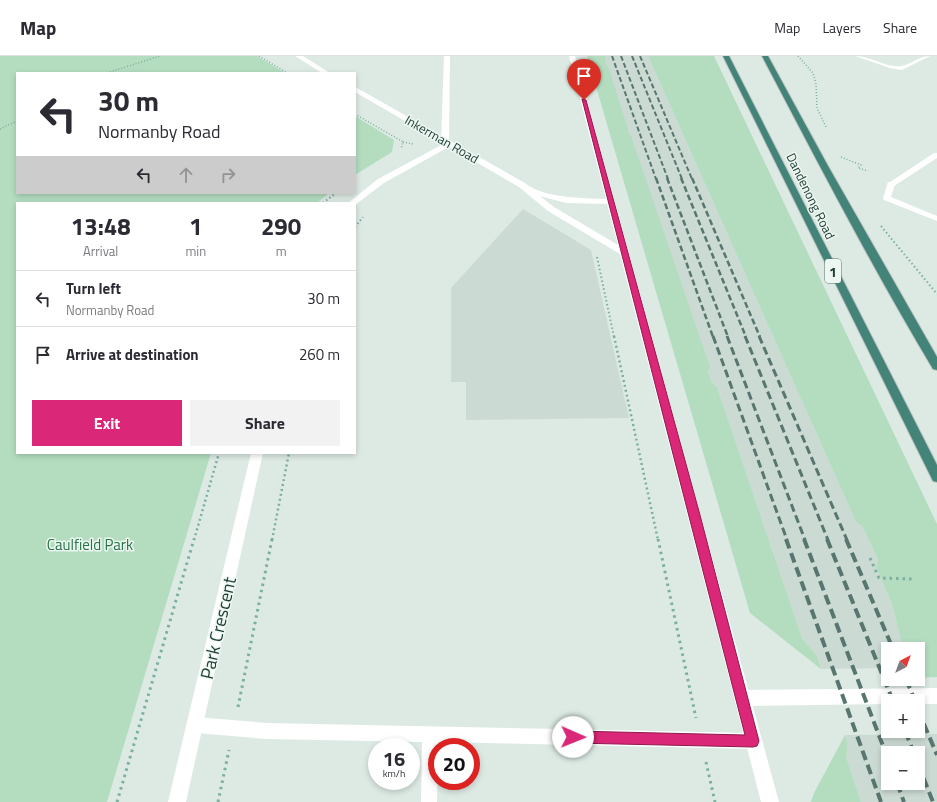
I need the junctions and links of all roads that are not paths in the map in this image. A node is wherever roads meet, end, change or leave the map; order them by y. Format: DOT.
graph roads {
  1 [pos="298,56"];
  2 [pos="447,56"];
  3 [pos="572,56"];
  4 [pos="726,56"];
  5 [pos="765,56"];
  6 [pos="858,56"];
  7 [pos="927,56"];
  8 [pos="325,72"];
  9 [pos="356,90"];
  10 [pos="447,142"];
  11 [pos="937,155"];
  12 [pos="891,184"];
  13 [pos="529,190"];
  14 [pos="353,202"];
  15 [pos="611,202"];
  16 [pos="937,219"];
  17 [pos="623,252"];
  18 [pos="937,366"];
  19 [pos="257,454"];
  20 [pos="937,477"];
  21 [pos="937,696"];
  22 [pos="742,698"];
  23 [pos="196,725"];
  24 [pos="430,734"];
  25 [pos="753,741"];
  26 [pos="177,802"];
  27 [pos="429,802"];
  28 [pos="770,802"];
  1 -- 8 [label="street"];
  2 -- 10 [label="lane"];
  3 -- 15 [label="street"];
  4 -- 20 [label="highway, Dandenong Road / 1"];
  5 -- 18 [label="highway, Dandenong Road"];
  6 -- 7 [label="lane"];
  9 -- 10 [label="street, Inkerman Road"];
  10 -- 13 [label="street, Inkerman Road"];
  10 -- 14 [label="street"];
  11 -- 12 [label="street"];
  12 -- 16 [label="lane"];
  13 -- 15 [label="street, Inkerman Road"];
  13 -- 17 [label="street, Inkerman Road"];
  15 -- 17 [label="street"];
  17 -- 22 [label="street"];
  19 -- 23 [label="street, Park Crescent"];
  21 -- 22 [label="street"];
  22 -- 25 [label="street"];
  23 -- 24 [label="lane"];
  23 -- 26 [label="street, Park Crescent"];
  24 -- 25 [label="lane"];
  24 -- 27 [label="lane"];
  25 -- 28 [label="street"];
}
